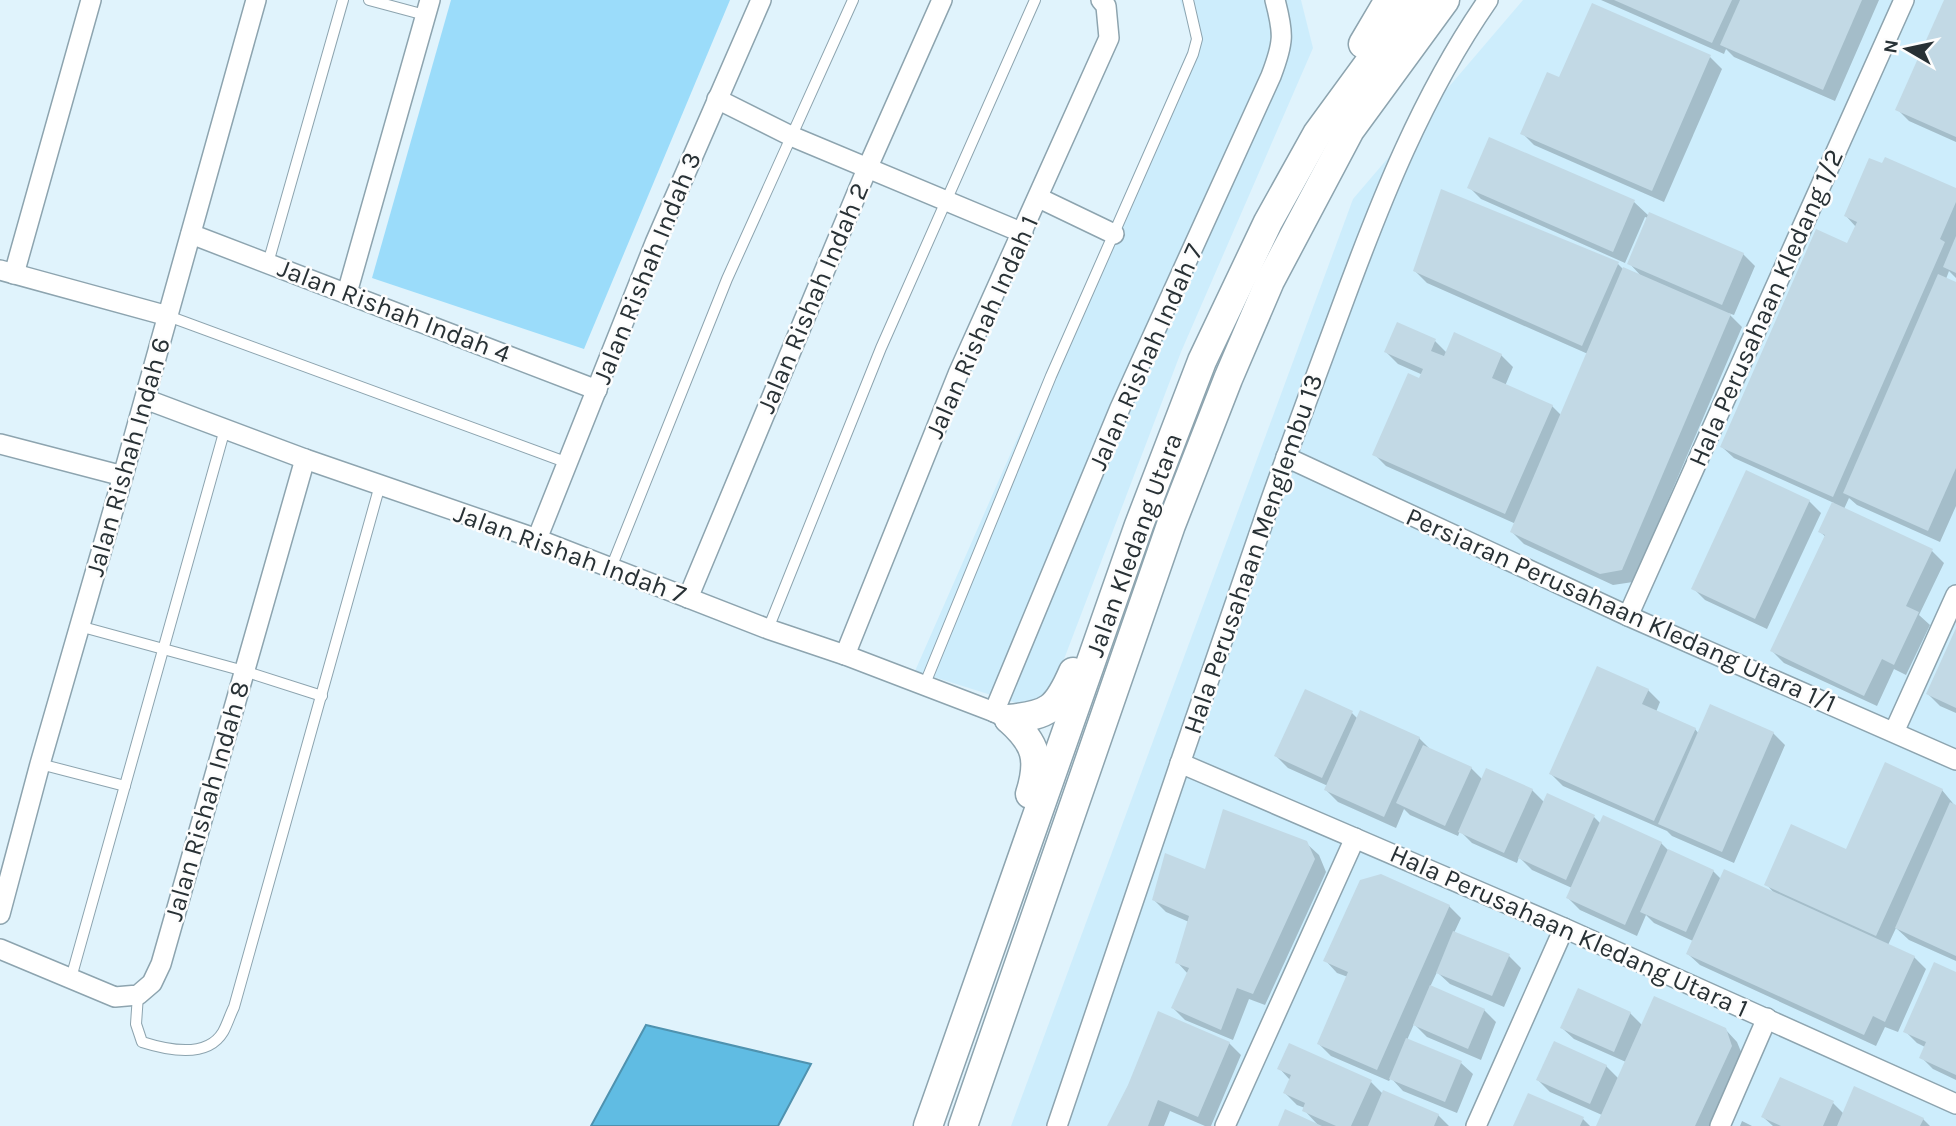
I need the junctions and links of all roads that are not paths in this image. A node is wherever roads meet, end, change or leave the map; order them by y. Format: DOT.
graph roads {
  1 [pos="91,0"];
  2 [pos="256,0"];
  3 [pos="343,0"];
  4 [pos="369,0"];
  5 [pos="761,0"];
  6 [pos="853,0"];
  7 [pos="942,0"];
  8 [pos="1035,0"];
  9 [pos="1101,0"];
  10 [pos="1188,0"];
  11 [pos="1275,0"];
  12 [pos="1389,0"];
  13 [pos="1415,0"];
  14 [pos="1446,0"];
  15 [pos="1488,0"];
  16 [pos="1904,0"];
  17 [pos="427,8"];
  18 [pos="717,99"];
  19 [pos="1317,134"];
  20 [pos="791,136"];
  21 [pos="867,169"];
  22 [pos="1039,198"];
  23 [pos="946,200"];
  24 [pos="1023,233"];
  25 [pos="191,234"];
  26 [pos="1114,234"];
  27 [pos="268,263"];
  28 [pos="7,272"];
  29 [pos="347,293"];
  30 [pos="168,316"];
  31 [pos="597,390"];
  32 [pos="145,399"];
  33 [pos="225,429"];
  34 [pos="0,444"];
  35 [pos="1286,457"];
  36 [pos="305,459"];
  37 [pos="569,464"];
  38 [pos="123,476"];
  39 [pos="380,485"];
  40 [pos="1139,525"];
  41 [pos="537,539"];
  42 [pos="611,568"];
  43 [pos="1956,595"];
  44 [pos="688,598"];
  45 [pos="1628,616"];
  46 [pos="79,626"];
  47 [pos="768,629"];
  48 [pos="162,649"];
  49 [pos="845,655"];
  50 [pos="244,671"];
  51 [pos="924,686"];
  52 [pos="322,696"];
  53 [pos="1001,715"];
  54 [pos="1895,732"];
  55 [pos="1956,760"];
  56 [pos="1180,763"];
  57 [pos="40,764"];
  58 [pos="125,786"];
  59 [pos="1355,838"];
  60 [pos="0,914"];
  61 [pos="1564,928"];
  62 [pos="0,948"];
  63 [pos="71,978"];
  64 [pos="138,995"];
  65 [pos="1768,1018"];
  66 [pos="958,1038"];
  67 [pos="1956,1104"];
  68 [pos="928,1126"];
  69 [pos="963,1126"];
  70 [pos="1057,1126"];
  71 [pos="1225,1126"];
  72 [pos="1476,1126"];
  73 [pos="1720,1126"];
  1 -- 28 [label="street"];
  2 -- 25 [label="street, Jalan Rishah Indah 6"];
  3 -- 27 [label="lane"];
  4 -- 17 [label="lane"];
  5 -- 18 [label="street, Jalan Rishah Indah 3"];
  6 -- 20 [label="lane"];
  7 -- 21 [label="street, Jalan Rishah Indah 2"];
  8 -- 23 [label="lane"];
  9 -- 22 [label="street, Jalan Rishah Indah 1"];
  10 -- 26 [label="lane"];
  11 -- 53 [label="street, Jalan Rishah Indah 7"];
  12 -- 19 [label="main road"];
  13 -- 19 [label="main road, Jalan Kledang Utara"];
  14 -- 69 [label="main road, Jalan Kledang Utara"];
  15 -- 35 [label="street, Hala Perusahaan Menglembu 13"];
  16 -- 45 [label="street, Hala Perusahaan Kledang 1/2"];
  17 -- 29 [label="street"];
  18 -- 20 [label="street"];
  18 -- 31 [label="street, Jalan Rishah Indah 3"];
  19 -- 40 [label="main road, Jalan Kledang Utara"];
  20 -- 21 [label="street"];
  20 -- 42 [label="lane"];
  21 -- 23 [label="street"];
  21 -- 44 [label="street, Jalan Rishah Indah 2"];
  22 -- 24 [label="street, Jalan Rishah Indah 1"];
  22 -- 26 [label="street"];
  23 -- 24 [label="street"];
  23 -- 47 [label="lane"];
  24 -- 49 [label="street, Jalan Rishah Indah 1"];
  25 -- 27 [label="street, Jalan Rishah Indah 4"];
  25 -- 30 [label="street, Jalan Rishah Indah 6"];
  26 -- 51 [label="lane"];
  27 -- 29 [label="street, Jalan Rishah Indah 4"];
  28 -- 30 [label="street"];
  29 -- 31 [label="street, Jalan Rishah Indah 4"];
  30 -- 32 [label="street, Jalan Rishah Indah 6"];
  30 -- 37 [label="lane"];
  31 -- 37 [label="street, Jalan Rishah Indah 3"];
  32 -- 33 [label="street, Jalan Rishah Indah 7"];
  32 -- 38 [label="street, Jalan Rishah Indah 6"];
  33 -- 36 [label="street, Jalan Rishah Indah 7"];
  33 -- 48 [label="lane"];
  34 -- 38 [label="street"];
  35 -- 45 [label="street, Persiaran Perusahaan Kledang Utara 1/1"];
  35 -- 56 [label="street, Hala Perusahaan Menglembu 13"];
  36 -- 39 [label="street, Jalan Rishah Indah 7"];
  36 -- 50 [label="street, Jalan Rishah Indah 8"];
  37 -- 41 [label="street, Jalan Rishah Indah 3"];
  38 -- 46 [label="street, Jalan Rishah Indah 6"];
  39 -- 41 [label="street, Jalan Rishah Indah 7"];
  39 -- 52 [label="lane"];
  40 -- 53 [label="main road"];
  40 -- 66 [label="main road, Jalan Kledang Utara"];
  41 -- 42 [label="street, Jalan Rishah Indah 7"];
  42 -- 44 [label="street, Jalan Rishah Indah 7"];
  43 -- 54 [label="street"];
  44 -- 47 [label="street, Jalan Rishah Indah 7"];
  45 -- 54 [label="street, Persiaran Perusahaan Kledang Utara 1/1"];
  46 -- 48 [label="lane"];
  46 -- 57 [label="street, Jalan Rishah Indah 6"];
  47 -- 49 [label="street, Jalan Rishah Indah 7"];
  48 -- 50 [label="lane"];
  48 -- 58 [label="lane"];
  49 -- 51 [label="street, Jalan Rishah Indah 7"];
  50 -- 52 [label="lane"];
  50 -- 64 [label="street, Jalan Rishah Indah 8"];
  51 -- 53 [label="street, Jalan Rishah Indah 7"];
  52 -- 64 [label="lane"];
  53 -- 66 [label="main road"];
  54 -- 55 [label="street, Persiaran Perusahaan Kledang Utara 1/1"];
  56 -- 59 [label="street, Hala Perusahaan Kledang Utara 1"];
  56 -- 70 [label="street, Hala Perusahaan Menglembu 13"];
  57 -- 58 [label="lane"];
  57 -- 60 [label="street, Jalan Rishah Indah 6"];
  58 -- 63 [label="lane"];
  59 -- 61 [label="street, Hala Perusahaan Kledang Utara 1"];
  59 -- 71 [label="street"];
  61 -- 65 [label="street, Hala Perusahaan Kledang Utara 1"];
  61 -- 72 [label="street"];
  62 -- 63 [label="street"];
  63 -- 64 [label="street"];
  65 -- 67 [label="street, Hala Perusahaan Kledang Utara 1"];
  65 -- 73 [label="street"];
  66 -- 68 [label="main road, Jalan Kledang Utara"];
}
